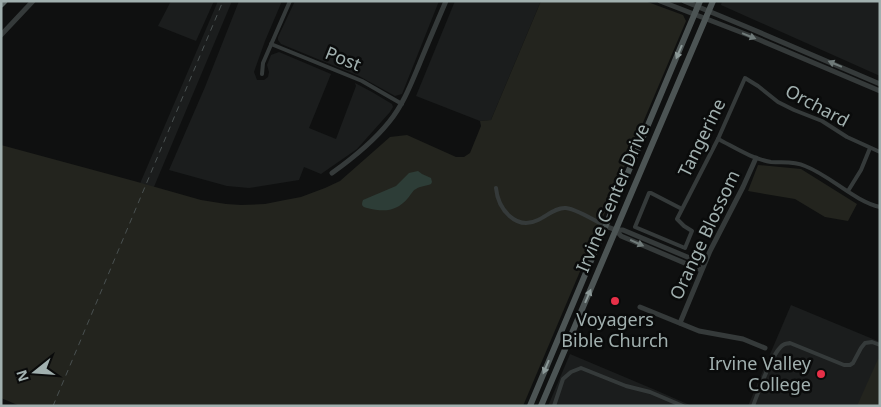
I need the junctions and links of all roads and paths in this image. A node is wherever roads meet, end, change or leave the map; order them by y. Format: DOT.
graph roads {
  1 [pos="33,1"];
  2 [pos="290,1"];
  3 [pos="446,1"];
  4 [pos="660,1"];
  5 [pos="684,1"];
  6 [pos="712,1"];
  7 [pos="699,4"];
  8 [pos="708,11"];
  9 [pos="695,15"];
  10 [pos="705,18"];
  11 [pos="1,34"];
  12 [pos="271,44"];
  13 [pos="796,48"];
  14 [pos="793,54"];
  15 [pos="262,74"];
  16 [pos="745,78"];
  17 [pos="874,81"];
  18 [pos="880,84"];
  19 [pos="870,87"];
  20 [pos="880,91"];
  21 [pos="402,104"];
  22 [pos="718,139"];
  23 [pos="870,148"];
  24 [pos="880,152"];
  25 [pos="756,158"];
  26 [pos="332,173"];
  27 [pos="496,188"];
  28 [pos="848,191"];
  29 [pos="880,207"];
  30 [pos="682,209"];
  31 [pos="605,226"];
  32 [pos="616,230"];
  33 [pos="704,264"];
  34 [pos="701,270"];
  35 [pos="640,307"];
  36 [pos="680,323"];
  37 [pos="880,346"];
  38 [pos="765,348"];
  39 [pos="530,406"];
  40 [pos="541,406"];
  41 [pos="554,406"];
  42 [pos="683,406"];
  43 [pos="752,406"];
  1 -- 11 [label="street"];
  2 -- 12 [label="street"];
  3 -- 21 [label="street"];
  4 -- 9 [label="street"];
  5 -- 7 [label="street"];
  6 -- 8 [label="main road, Irvine Center Drive"];
  7 -- 8 [label="street"];
  7 -- 9 [label="main road, Irvine Center Drive"];
  8 -- 10 [label="main road, Irvine Center Drive"];
  8 -- 13 [label="street"];
  9 -- 10 [label="street"];
  9 -- 31 [label="main road, Irvine Center Drive, one-way"];
  10 -- 14 [label="street, one-way"];
  10 -- 32 [label="main road, Irvine Center Drive"];
  12 -- 15 [label="street"];
  12 -- 21 [label="street, Post"];
  13 -- 14 [label="street"];
  17 -- 13 [label="street, one-way"];
  14 -- 19 [label="street"];
  16 -- 22 [label="street, Tangerine"];
  16 -- 23 [label="street, Orchard"];
  17 -- 18 [label="street"];
  17 -- 19 [label="street"];
  19 -- 20 [label="street"];
  21 -- 26 [label="street"];
  22 -- 25 [label="street"];
  22 -- 30 [label="street, Tangerine"];
  23 -- 24 [label="street, Orchard"];
  23 -- 28 [label="street"];
  25 -- 28 [label="street"];
  25 -- 33 [label="street, Orange Blossom"];
  27 -- 31 [label="street"];
  28 -- 29 [label="street"];
  30 -- 30 [label="street"];
  31 -- 32 [label="street"];
  31 -- 39 [label="main road, Irvine Center Drive, one-way"];
  32 -- 33 [label="street"];
  32 -- 34 [label="street, one-way"];
  40 -- 32 [label="main road, Irvine Center Drive, one-way"];
  33 -- 34 [label="street, Orange Blossom"];
  34 -- 36 [label="street, Orange Blossom"];
  35 -- 36 [label="street"];
  36 -- 38 [label="street"];
  37 -- 43 [label="street"];
  41 -- 42 [label="street"];
}
